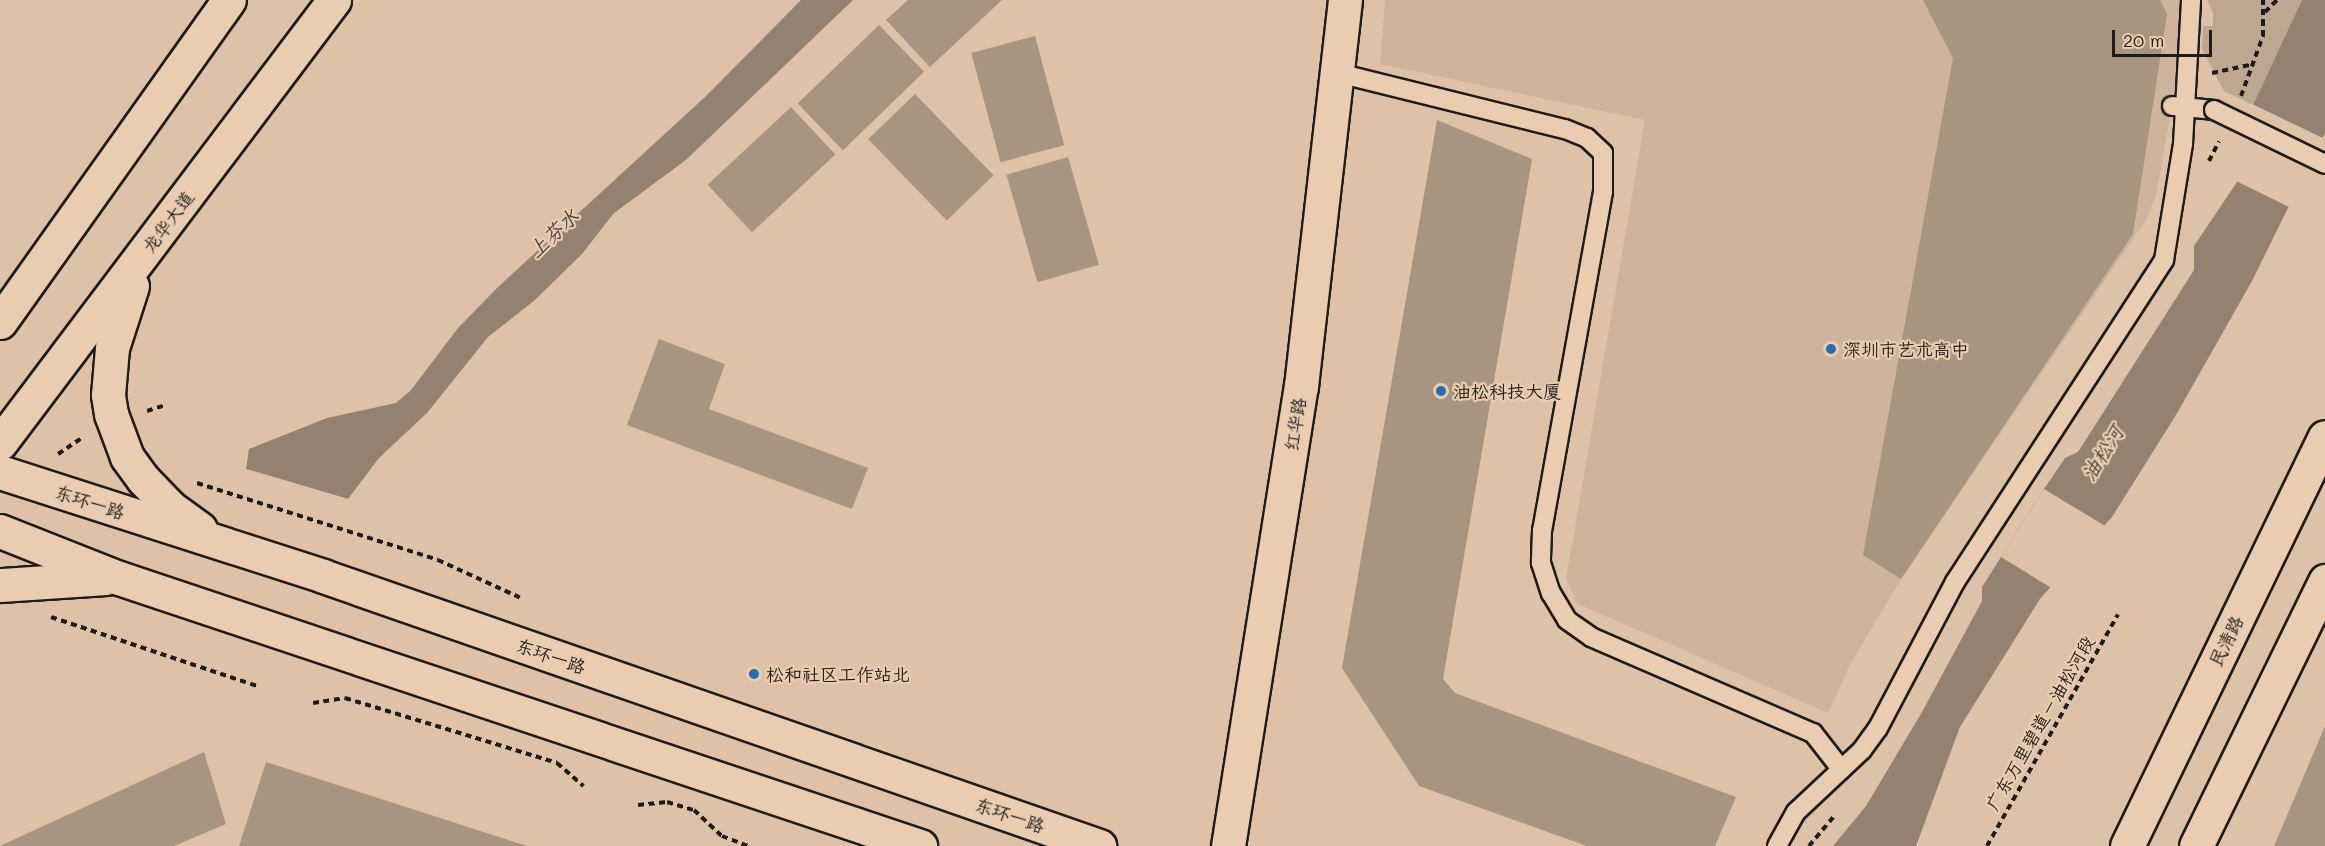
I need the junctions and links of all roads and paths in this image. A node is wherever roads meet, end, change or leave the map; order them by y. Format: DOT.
graph roads {
  1 [pos="229,0"];
  2 [pos="334,0"];
  3 [pos="1345,0"];
  4 [pos="2191,0"];
  5 [pos="2263,0"];
  6 [pos="2275,0"];
  7 [pos="2265,12"];
  8 [pos="1338,73"];
  9 [pos="2209,74"];
  10 [pos="2179,107"];
  11 [pos="2325,164"];
  12 [pos="48,254"];
  13 [pos="143,256"];
  14 [pos="0,282"];
  15 [pos="0,322"];
  16 [pos="86,436"];
  17 [pos="2325,437"];
  18 [pos="0,443"];
  19 [pos="56,457"];
  20 [pos="0,472"];
  21 [pos="188,480"];
  22 [pos="164,515"];
  23 [pos="0,531"];
  24 [pos="119,578"];
  25 [pos="2325,581"];
  26 [pos="0,585"];
  27 [pos="521,598"];
  28 [pos="2118,614"];
  29 [pos="84,627"];
  30 [pos="260,687"];
  31 [pos="313,703"];
  32 [pos="1841,769"];
  33 [pos="583,786"];
  34 [pos="638,805"];
  35 [pos="748,846"];
  36 [pos="920,846"];
  37 [pos="1099,846"];
  38 [pos="1228,846"];
  39 [pos="1776,846"];
  40 [pos="1987,846"];
  41 [pos="2127,846"];
  42 [pos="2196,846"];
  1 -- 12 [label="main road"];
  2 -- 13 [label="main road, 龙华大道"];
  3 -- 8 [label="main road, 红华路"];
  4 -- 10 [label="lane"];
  5 -- 7 [label="path"];
  6 -- 7 [label="path"];
  7 -- 9 [label="path"];
  8 -- 32 [label="lane"];
  8 -- 38 [label="main road, 红华路"];
  10 -- 11 [label="lane, bridge"];
  10 -- 32 [label="lane"];
  12 -- 14 [label="main road"];
  12 -- 15 [label="main road"];
  13 -- 18 [label="main road, 龙华大道"];
  13 -- 22 [label="main road"];
  16 -- 19 [label="path"];
  17 -- 41 [label="main road, 民清路"];
  20 -- 22 [label="main road, 东环一路"];
  21 -- 27 [label="path"];
  22 -- 37 [label="main road, 东环一路"];
  23 -- 24 [label="main road"];
  24 -- 26 [label="main road"];
  24 -- 36 [label="main road"];
  25 -- 42 [label="main road"];
  28 -- 40 [label="path, 广东万里碧道－油松河段"];
  29 -- 30 [label="path"];
  31 -- 33 [label="path"];
  32 -- 39 [label="lane"];
  34 -- 35 [label="path"];
}
